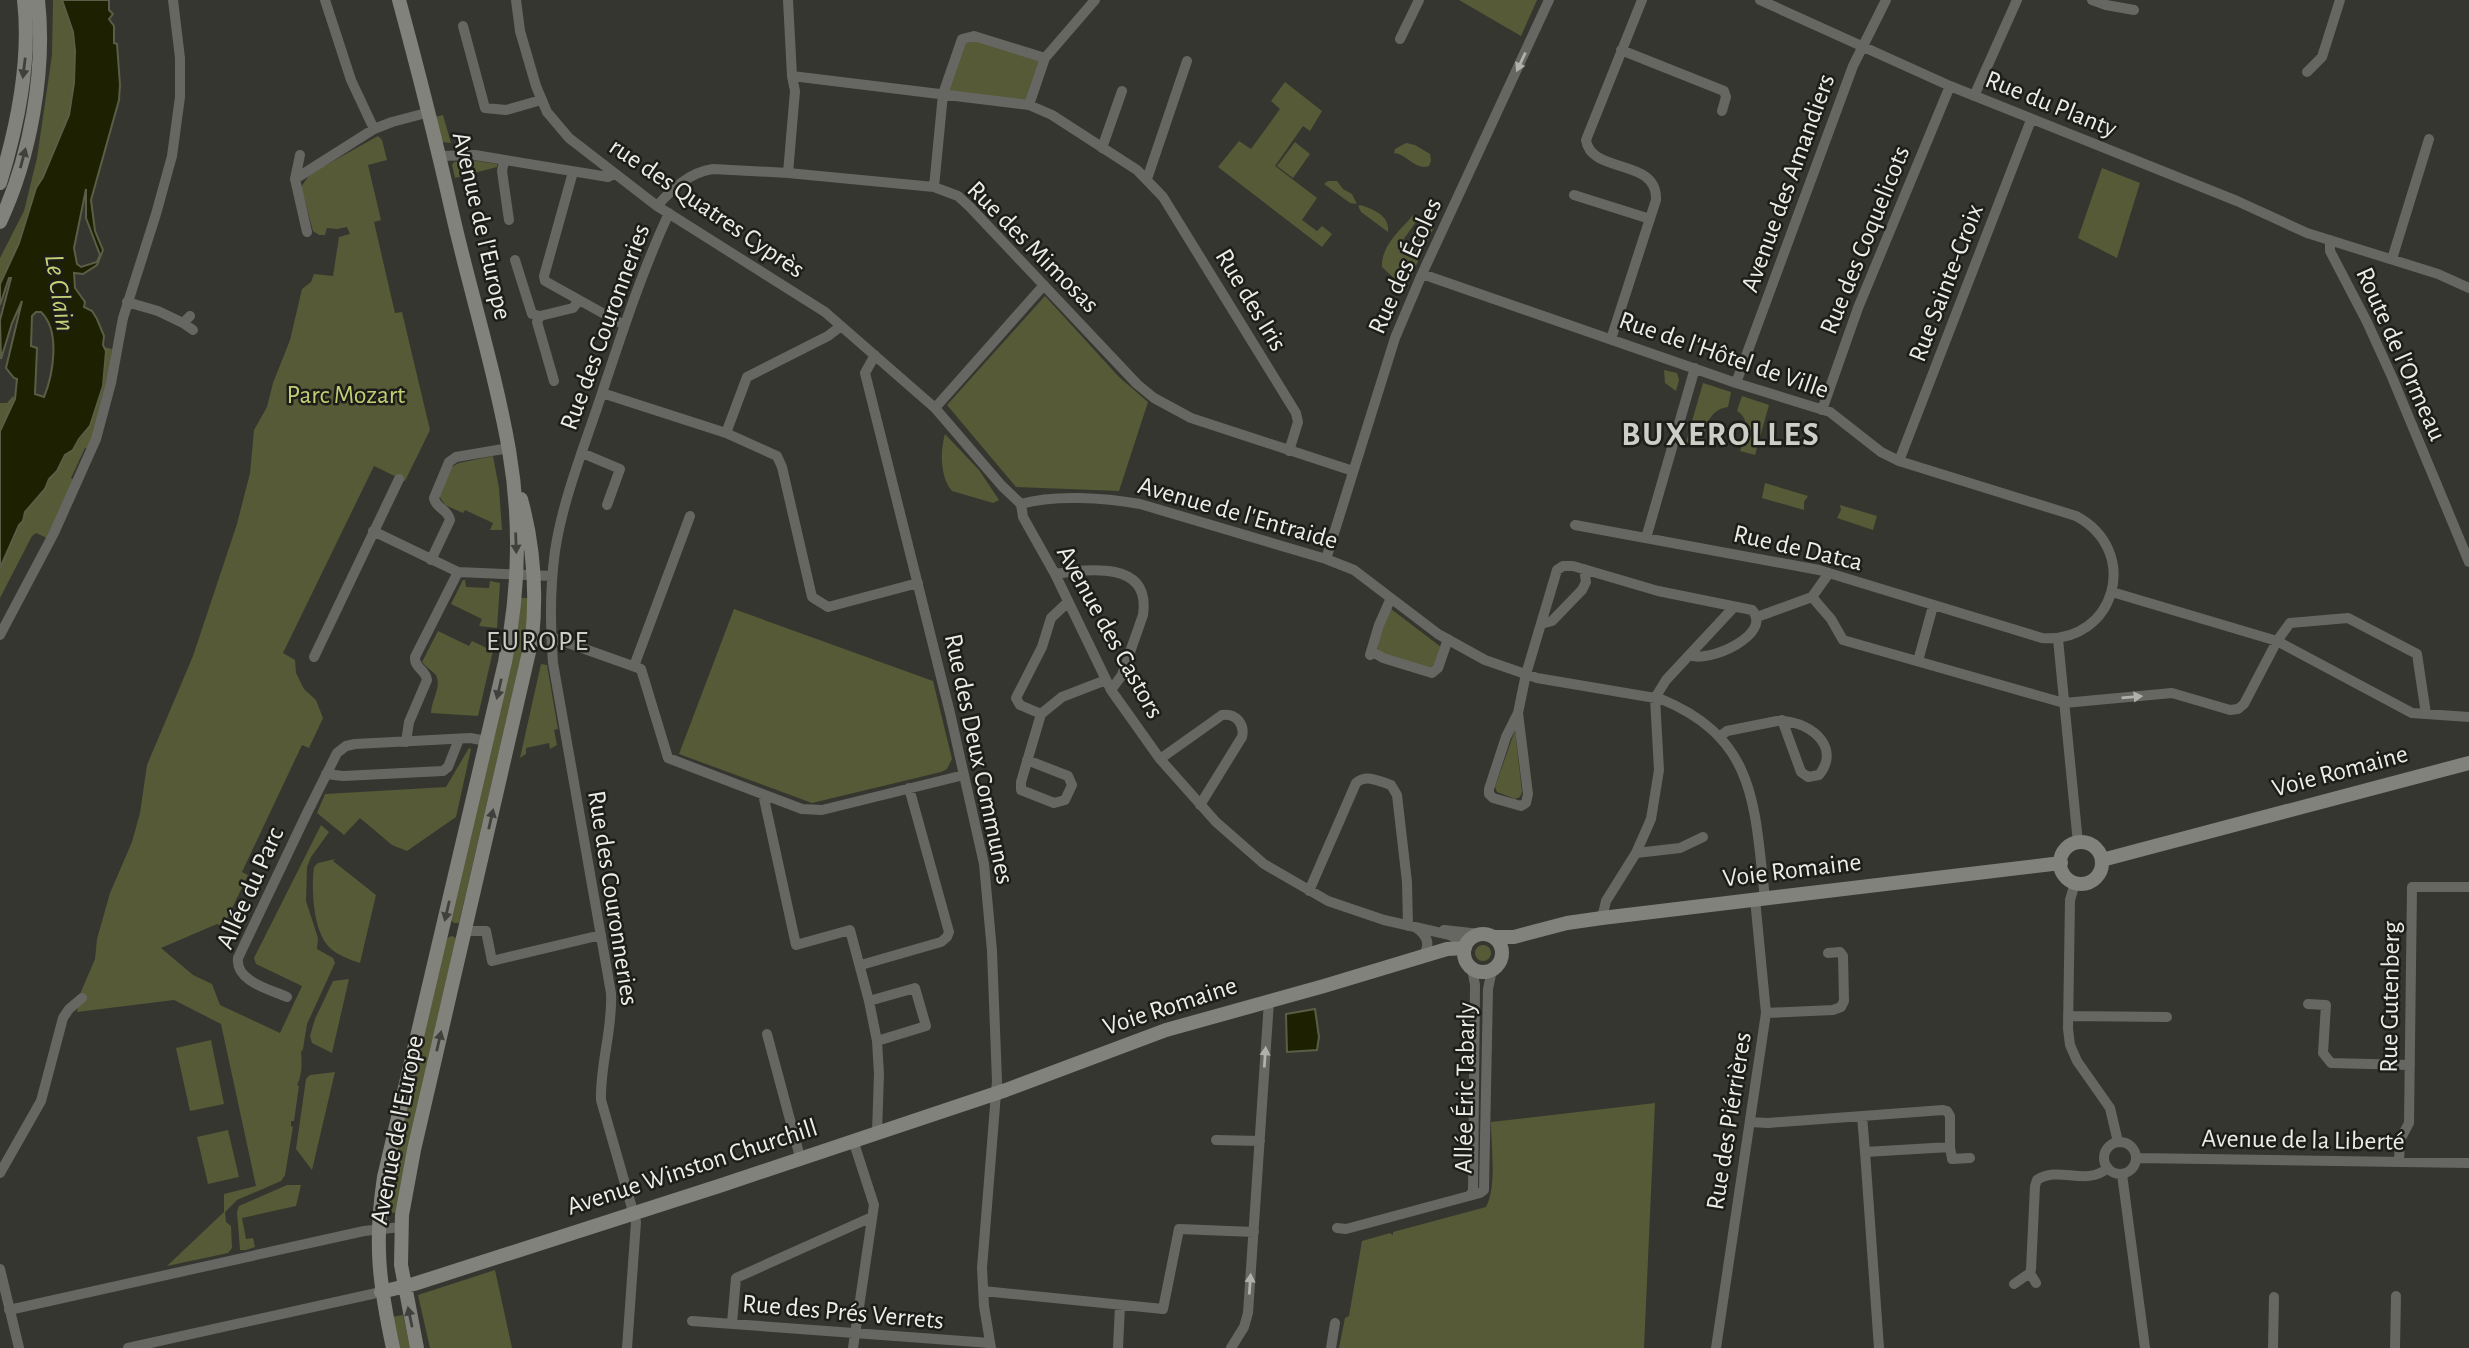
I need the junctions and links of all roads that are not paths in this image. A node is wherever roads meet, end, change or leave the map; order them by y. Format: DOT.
graph roads {
  1 [pos="24,0"];
  2 [pos="38,0"];
  3 [pos="173,0"];
  4 [pos="325,0"];
  5 [pos="399,0"];
  6 [pos="516,0"];
  7 [pos="788,0"];
  8 [pos="1095,0"];
  9 [pos="1419,0"];
  10 [pos="1549,0"];
  11 [pos="1642,0"];
  12 [pos="1760,0"];
  13 [pos="1886,0"];
  14 [pos="2017,0"];
  15 [pos="2092,0"];
  16 [pos="2340,0"];
  17 [pos="2134,10"];
  18 [pos="463,26"];
  19 [pos="1400,39"];
  20 [pos="1863,48"];
  21 [pos="1621,50"];
  22 [pos="1045,58"];
  23 [pos="1187,61"];
  24 [pos="2307,72"];
  25 [pos="792,76"];
  26 [pos="1950,86"];
  27 [pos="1122,91"];
  28 [pos="943,94"];
  29 [pos="1974,96"];
  30 [pos="541,100"];
  31 [pos="1029,105"];
  32 [pos="1722,111"];
  33 [pos="430,112"];
  34 [pos="2031,120"];
  35 [pos="374,130"];
  36 [pos="2429,139"];
  37 [pos="1102,148"];
  38 [pos="589,154"];
  39 [pos="300,155"];
  40 [pos="441,156"];
  41 [pos="504,160"];
  42 [pos="579,173"];
  43 [pos="788,173"];
  44 [pos="614,174"];
  45 [pos="1147,178"];
  46 [pos="295,179"];
  47 [pos="0,182"];
  48 [pos="934,187"];
  49 [pos="1574,195"];
  50 [pos="657,206"];
  51 [pos="669,213"];
  52 [pos="1650,219"];
  53 [pos="509,220"];
  54 [pos="0,222"];
  55 [pos="307,232"];
  56 [pos="2330,240"];
  57 [pos="2392,259"];
  58 [pos="515,260"];
  59 [pos="1422,274"];
  60 [pos="1044,285"];
  61 [pos="2469,288"];
  62 [pos="579,300"];
  63 [pos="127,302"];
  64 [pos="540,316"];
  65 [pos="624,326"];
  66 [pos="841,326"];
  67 [pos="193,330"];
  68 [pos="1611,339"];
  69 [pos="875,355"];
  70 [pos="1695,368"];
  71 [pos="554,381"];
  72 [pos="1736,383"];
  73 [pos="602,393"];
  74 [pos="935,408"];
  75 [pos="1822,410"];
  76 [pos="726,433"];
  77 [pos="509,448"];
  78 [pos="1289,451"];
  79 [pos="582,453"];
  80 [pos="1899,461"];
  81 [pos="511,464"];
  82 [pos="1353,471"];
  83 [pos="399,479"];
  84 [pos="1021,504"];
  85 [pos="607,505"];
  86 [pos="690,516"];
  87 [pos="1575,526"];
  88 [pos="373,531"];
  89 [pos="1646,538"];
  90 [pos="1326,559"];
  91 [pos="431,560"];
  92 [pos="2469,562"];
  93 [pos="1584,569"];
  94 [pos="458,572"];
  95 [pos="1829,573"];
  96 [pos="517,574"];
  97 [pos="1055,574"];
  98 [pos="534,576"];
  99 [pos="552,576"];
  100 [pos="918,583"];
  101 [pos="2112,592"];
  102 [pos="1812,597"];
  103 [pos="1391,598"];
  104 [pos="1068,602"];
  105 [pos="1933,606"];
  106 [pos="1734,607"];
  107 [pos="1757,617"];
  108 [pos="1541,624"];
  109 [pos="0,635"];
  110 [pos="551,637"];
  111 [pos="1448,639"];
  112 [pos="2058,639"];
  113 [pos="2277,641"];
  114 [pos="1689,655"];
  115 [pos="314,657"];
  116 [pos="1918,661"];
  117 [pos="634,666"];
  118 [pos="1526,674"];
  119 [pos="1108,685"];
  120 [pos="1655,698"];
  121 [pos="2064,703"];
  122 [pos="1518,713"];
  123 [pos="1041,714"];
  124 [pos="2426,714"];
  125 [pos="2469,717"];
  126 [pos="1782,720"];
  127 [pos="1719,737"];
  128 [pos="459,739"];
  129 [pos="487,741"];
  130 [pos="407,742"];
  131 [pos="1027,760"];
  132 [pos="1160,760"];
  133 [pos="2469,763"];
  134 [pos="326,774"];
  135 [pos="964,775"];
  136 [pos="909,788"];
  137 [pos="763,794"];
  138 [pos="1200,805"];
  139 [pos="1703,837"];
  140 [pos="2078,843"];
  141 [pos="1636,853"];
  142 [pos="2102,860"];
  143 [pos="2061,863"];
  144 [pos="2075,883"];
  145 [pos="2469,887"];
  146 [pos="1309,891"];
  147 [pos="1760,899"];
  148 [pos="1602,918"];
  149 [pos="1411,926"];
  150 [pos="1433,930"];
  151 [pos="465,931"];
  152 [pos="1531,934"];
  153 [pos="601,935"];
  154 [pos="1487,936"];
  155 [pos="1828,953"];
  156 [pos="1424,955"];
  157 [pos="1468,956"];
  158 [pos="1497,964"];
  159 [pos="861,965"];
  160 [pos="1363,975"];
  161 [pos="287,997"];
  162 [pos="82,998"];
  163 [pos="869,1001"];
  164 [pos="1269,1001"];
  165 [pos="2308,1004"];
  166 [pos="1766,1013"];
  167 [pos="2068,1016"];
  168 [pos="2167,1017"];
  169 [pos="767,1034"];
  170 [pos="877,1041"];
  171 [pos="2410,1065"];
  172 [pos="996,1093"];
  173 [pos="1862,1116"];
  174 [pos="1750,1122"];
  175 [pos="877,1132"];
  176 [pos="853,1140"];
  177 [pos="1216,1140"];
  178 [pos="1260,1141"];
  179 [pos="2118,1142"];
  180 [pos="1950,1147"];
  181 [pos="1865,1152"];
  182 [pos="800,1157"];
  183 [pos="1970,1158"];
  184 [pos="2136,1158"];
  185 [pos="2399,1162"];
  186 [pos="2469,1163"];
  187 [pos="2108,1168"];
  188 [pos="0,1172"];
  189 [pos="2122,1174"];
  190 [pos="1469,1196"];
  191 [pos="633,1212"];
  192 [pos="872,1217"];
  193 [pos="401,1227"];
  194 [pos="1337,1228"];
  195 [pos="378,1230"];
  196 [pos="1254,1232"];
  197 [pos="0,1269"];
  198 [pos="2030,1273"];
  199 [pos="2036,1283"];
  200 [pos="403,1284"];
  201 [pos="2014,1284"];
  202 [pos="983,1291"];
  203 [pos="381,1292"];
  204 [pos="2396,1296"];
  205 [pos="2274,1297"];
  206 [pos="1120,1305"];
  207 [pos="9,1310"];
  208 [pos="692,1321"];
  209 [pos="732,1323"];
  210 [pos="1335,1323"];
  211 [pos="855,1335"];
  212 [pos="148,1346"];
  213 [pos="990,1346"];
  214 [pos="19,1348"];
  215 [pos="128,1348"];
  216 [pos="393,1348"];
  217 [pos="417,1348"];
  218 [pos="627,1348"];
  219 [pos="853,1348"];
  220 [pos="1118,1348"];
  221 [pos="1231,1348"];
  222 [pos="1331,1348"];
  223 [pos="1716,1348"];
  224 [pos="1879,1348"];
  225 [pos="2145,1348"];
  226 [pos="2273,1348"];
  227 [pos="2395,1348"];
  1 -- 47 [label="main road, one-way"];
  54 -- 2 [label="main road, one-way"];
  3 -- 63 [label="street"];
  4 -- 35 [label="street"];
  5 -- 33 [label="main road, Avenue de l'Europe"];
  6 -- 30 [label="street, rue des Quatres Cyprès"];
  7 -- 25 [label="street"];
  8 -- 22 [label="street"];
  9 -- 19 [label="street"];
  10 -- 59 [label="street, Rue des Écoles, one-way"];
  11 -- 21 [label="street"];
  12 -- 20 [label="street, Rue du Planty"];
  13 -- 20 [label="street, Avenue des Amandiers"];
  14 -- 29 [label="street"];
  15 -- 17 [label="street"];
  16 -- 24 [label="street"];
  18 -- 30 [label="street"];
  20 -- 26 [label="street, Rue du Planty"];
  20 -- 72 [label="street, Avenue des Amandiers"];
  21 -- 32 [label="street"];
  21 -- 52 [label="street"];
  22 -- 28 [label="street"];
  22 -- 31 [label="street"];
  23 -- 45 [label="street"];
  25 -- 28 [label="street, Rue des Iris"];
  25 -- 43 [label="street"];
  26 -- 29 [label="street, Rue du Planty"];
  26 -- 75 [label="street, Rue des Coquelicots"];
  27 -- 37 [label="street"];
  28 -- 31 [label="street, Rue des Iris"];
  28 -- 48 [label="street"];
  29 -- 34 [label="street, Rue du Planty"];
  30 -- 38 [label="street, rue des Quatres Cyprès"];
  31 -- 37 [label="street, Rue des Iris"];
  33 -- 35 [label="street"];
  33 -- 40 [label="main road, Avenue de l'Europe"];
  34 -- 56 [label="street, Rue du Planty"];
  34 -- 80 [label="street, Rue Sainte-Croix"];
  35 -- 46 [label="street"];
  36 -- 57 [label="street"];
  37 -- 45 [label="street, Rue des Iris"];
  38 -- 42 [label="street"];
  38 -- 44 [label="street, rue des Quatres Cyprès"];
  39 -- 46 [label="street"];
  40 -- 41 [label="street"];
  40 -- 77 [label="main road, Avenue de l'Europe"];
  41 -- 42 [label="street"];
  41 -- 53 [label="street"];
  42 -- 44 [label="street"];
  42 -- 62 [label="street"];
  43 -- 48 [label="street, Rue des Mimosas"];
  43 -- 50 [label="street, Rue des Mimosas"];
  44 -- 50 [label="street, rue des Quatres Cyprès"];
  45 -- 78 [label="street, Rue des Iris"];
  46 -- 55 [label="street"];
  48 -- 60 [label="street, Rue des Mimosas"];
  49 -- 52 [label="street"];
  50 -- 51 [label="street, rue des Quatres Cyprès"];
  51 -- 65 [label="street, Rue des Couronneries"];
  51 -- 66 [label="street, rue des Quatres Cyprès"];
  52 -- 68 [label="street"];
  56 -- 57 [label="street, Rue du Planty"];
  56 -- 92 [label="street, Route de l'Ormeau"];
  57 -- 61 [label="street, Rue du Planty"];
  58 -- 64 [label="street"];
  59 -- 68 [label="street, Rue de l'Hôtel de Ville"];
  59 -- 82 [label="street, Rue des Écoles"];
  60 -- 74 [label="street"];
  60 -- 78 [label="street, Rue des Mimosas"];
  62 -- 64 [label="street"];
  62 -- 65 [label="street"];
  63 -- 67 [label="street"];
  63 -- 109 [label="street"];
  64 -- 71 [label="street"];
  65 -- 73 [label="street, Rue des Couronneries"];
  66 -- 69 [label="street, rue des Quatres Cyprès"];
  66 -- 76 [label="street"];
  68 -- 70 [label="street, Rue de l'Hôtel de Ville"];
  69 -- 74 [label="street, Avenue des Castors"];
  69 -- 100 [label="street, Rue des Deux Communes"];
  70 -- 72 [label="street, Rue de l'Hôtel de Ville"];
  70 -- 89 [label="street"];
  72 -- 75 [label="street, Rue de l'Hôtel de Ville"];
  73 -- 76 [label="street"];
  73 -- 79 [label="street, Rue des Couronneries"];
  74 -- 84 [label="street, Avenue des Castors"];
  75 -- 80 [label="street, Rue de l'Hôtel de Ville"];
  76 -- 100 [label="street"];
  77 -- 81 [label="main road, Avenue de l'Europe"];
  77 -- 91 [label="street"];
  78 -- 82 [label="street, Rue des Mimosas"];
  79 -- 85 [label="street"];
  79 -- 99 [label="street, Rue des Couronneries"];
  80 -- 101 [label="street, Rue de l'Hôtel de Ville"];
  81 -- 96 [label="main road, Avenue de l'Europe, one-way"];
  81 -- 98 [label="main road, Avenue de l'Europe"];
  82 -- 90 [label="street, Rue des Écoles"];
  83 -- 88 [label="street"];
  84 -- 90 [label="street, Avenue de l'Entraide"];
  84 -- 97 [label="street, Avenue des Castors"];
  86 -- 117 [label="street"];
  87 -- 89 [label="street, Rue de Datca"];
  88 -- 91 [label="street"];
  88 -- 115 [label="street"];
  89 -- 95 [label="street, Rue de Datca"];
  90 -- 103 [label="street, Avenue de l'Entraide"];
  91 -- 94 [label="street"];
  93 -- 106 [label="street"];
  93 -- 108 [label="street"];
  93 -- 108 [label="street"];
  94 -- 96 [label="street"];
  94 -- 130 [label="street"];
  95 -- 102 [label="street"];
  95 -- 105 [label="street, Rue de Datca"];
  96 -- 98 [label="street"];
  96 -- 129 [label="main road, Avenue de l'Europe, one-way"];
  97 -- 104 [label="street, Avenue des Castors"];
  97 -- 119 [label="street"];
  98 -- 99 [label="street"];
  151 -- 98 [label="main road, Avenue de l'Europe, one-way"];
  99 -- 110 [label="street, Rue des Couronneries"];
  100 -- 135 [label="street, Rue des Deux Communes"];
  101 -- 112 [label="street"];
  101 -- 113 [label="street"];
  102 -- 107 [label="street"];
  102 -- 116 [label="street"];
  103 -- 111 [label="street, Avenue de l'Entraide"];
  103 -- 111 [label="street"];
  104 -- 119 [label="street, Avenue des Castors"];
  104 -- 123 [label="street"];
  105 -- 112 [label="street, Rue de Datca"];
  105 -- 116 [label="street"];
  106 -- 107 [label="street"];
  106 -- 114 [label="street"];
  107 -- 114 [label="street"];
  108 -- 118 [label="street"];
  110 -- 117 [label="street"];
  110 -- 153 [label="street, Rue des Couronneries"];
  111 -- 118 [label="street, Avenue de l'Entraide"];
  112 -- 121 [label="street"];
  121 -- 113 [label="street, one-way"];
  113 -- 124 [label="street"];
  113 -- 124 [label="street"];
  114 -- 120 [label="street"];
  116 -- 121 [label="street"];
  117 -- 137 [label="street"];
  118 -- 120 [label="street, Avenue de l'Entraide"];
  118 -- 122 [label="street"];
  119 -- 123 [label="street"];
  119 -- 132 [label="street, Avenue des Castors"];
  120 -- 127 [label="street, Avenue de l'Entraide"];
  120 -- 141 [label="street"];
  121 -- 140 [label="street"];
  122 -- 122 [label="street"];
  123 -- 131 [label="street"];
  124 -- 125 [label="street"];
  126 -- 126 [label="street"];
  126 -- 127 [label="street"];
  127 -- 147 [label="street, Avenue de l'Entraide"];
  128 -- 129 [label="street, Allée du Parc"];
  128 -- 130 [label="street, Allée du Parc"];
  128 -- 134 [label="street"];
  129 -- 195 [label="main road, Avenue de l'Europe, one-way"];
  130 -- 134 [label="street, Allée du Parc"];
  131 -- 131 [label="street"];
  132 -- 138 [label="street, Avenue des Castors"];
  132 -- 138 [label="street"];
  133 -- 142 [label="main road, Voie Romaine"];
  134 -- 161 [label="street, Allée du Parc"];
  135 -- 136 [label="street"];
  135 -- 172 [label="street, Rue des Deux Communes"];
  136 -- 137 [label="street"];
  136 -- 159 [label="street"];
  137 -- 159 [label="street"];
  138 -- 146 [label="street, Avenue des Castors"];
  139 -- 141 [label="street"];
  140 -- 142 [label="main road"];
  140 -- 143 [label="main road"];
  141 -- 148 [label="street"];
  142 -- 144 [label="main road"];
  143 -- 144 [label="main road"];
  143 -- 147 [label="main road, Voie Romaine"];
  144 -- 167 [label="street"];
  145 -- 171 [label="street, Rue Gutenberg"];
  146 -- 149 [label="street, Avenue des Castors"];
  146 -- 149 [label="street"];
  147 -- 148 [label="main road, Voie Romaine"];
  147 -- 166 [label="street, Rue des Piérrières"];
  148 -- 152 [label="main road, Voie Romaine"];
  149 -- 150 [label="street, Avenue des Castors"];
  149 -- 156 [label="street"];
  150 -- 154 [label="street, Avenue des Castors"];
  150 -- 157 [label="street, Avenue des Castors"];
  151 -- 153 [label="street"];
  193 -- 151 [label="main road, Avenue de l'Europe, one-way"];
  152 -- 154 [label="main road, Voie Romaine"];
  152 -- 158 [label="main road, Voie Romaine"];
  153 -- 191 [label="street, Rue des Couronneries"];
  154 -- 157 [label="main road, Voie Romaine"];
  154 -- 158 [label="main road"];
  155 -- 166 [label="street"];
  156 -- 157 [label="main road, Voie Romaine"];
  156 -- 160 [label="main road, Voie Romaine"];
  157 -- 158 [label="main road, Voie Romaine"];
  157 -- 160 [label="main road, Voie Romaine"];
  157 -- 190 [label="street, Allée Éric Tabarly"];
  158 -- 190 [label="street, Allée Éric Tabarly"];
  159 -- 163 [label="street"];
  160 -- 164 [label="main road, Voie Romaine"];
  162 -- 188 [label="street"];
  163 -- 170 [label="street"];
  163 -- 170 [label="street"];
  164 -- 172 [label="main road, Voie Romaine"];
  178 -- 164 [label="street, one-way"];
  165 -- 171 [label="street"];
  166 -- 174 [label="street, Rue des Piérrières"];
  167 -- 168 [label="street"];
  167 -- 179 [label="street"];
  169 -- 182 [label="street"];
  170 -- 175 [label="street"];
  171 -- 185 [label="street, Rue Gutenberg"];
  172 -- 175 [label="main road, Avenue Winston Churchill"];
  172 -- 202 [label="street, Rue des Deux Communes"];
  173 -- 174 [label="street"];
  173 -- 180 [label="street"];
  173 -- 181 [label="street"];
  174 -- 223 [label="street, Rue des Piérrières"];
  175 -- 176 [label="main road, Avenue Winston Churchill"];
  176 -- 182 [label="main road, Avenue Winston Churchill"];
  176 -- 192 [label="street"];
  177 -- 178 [label="street"];
  178 -- 196 [label="street"];
  179 -- 184 [label="street"];
  179 -- 187 [label="street"];
  180 -- 181 [label="street"];
  180 -- 183 [label="street"];
  181 -- 224 [label="street"];
  182 -- 191 [label="main road, Avenue Winston Churchill"];
  184 -- 185 [label="street, Avenue de la Liberté"];
  184 -- 189 [label="street"];
  185 -- 186 [label="street, Avenue de la Liberté"];
  187 -- 189 [label="street"];
  187 -- 198 [label="street"];
  189 -- 225 [label="street"];
  190 -- 194 [label="street, Allée Éric Tabarly"];
  191 -- 200 [label="main road, Avenue Winston Churchill"];
  191 -- 218 [label="street, Rue des Couronneries"];
  192 -- 209 [label="street"];
  192 -- 211 [label="street"];
  193 -- 195 [label="street"];
  193 -- 200 [label="main road, Avenue de l'Europe"];
  195 -- 200 [label="main road"];
  195 -- 203 [label="main road, Avenue de l'Europe"];
  195 -- 207 [label="street"];
  196 -- 206 [label="street"];
  221 -- 196 [label="street, one-way"];
  197 -- 207 [label="street"];
  198 -- 199 [label="street"];
  198 -- 201 [label="street"];
  200 -- 203 [label="main road"];
  217 -- 200 [label="main road, one-way"];
  202 -- 206 [label="street"];
  202 -- 213 [label="street, Rue des Deux Communes"];
  203 -- 212 [label="street"];
  203 -- 216 [label="main road, Avenue de l'Europe"];
  204 -- 227 [label="street"];
  205 -- 226 [label="street"];
  206 -- 220 [label="street"];
  207 -- 214 [label="street"];
  208 -- 209 [label="street, Rue des Prés Verrets"];
  209 -- 211 [label="street, Rue des Prés Verrets"];
  210 -- 222 [label="street"];
  211 -- 213 [label="street, Rue des Prés Verrets"];
  211 -- 219 [label="street"];
  212 -- 215 [label="street"];
}
